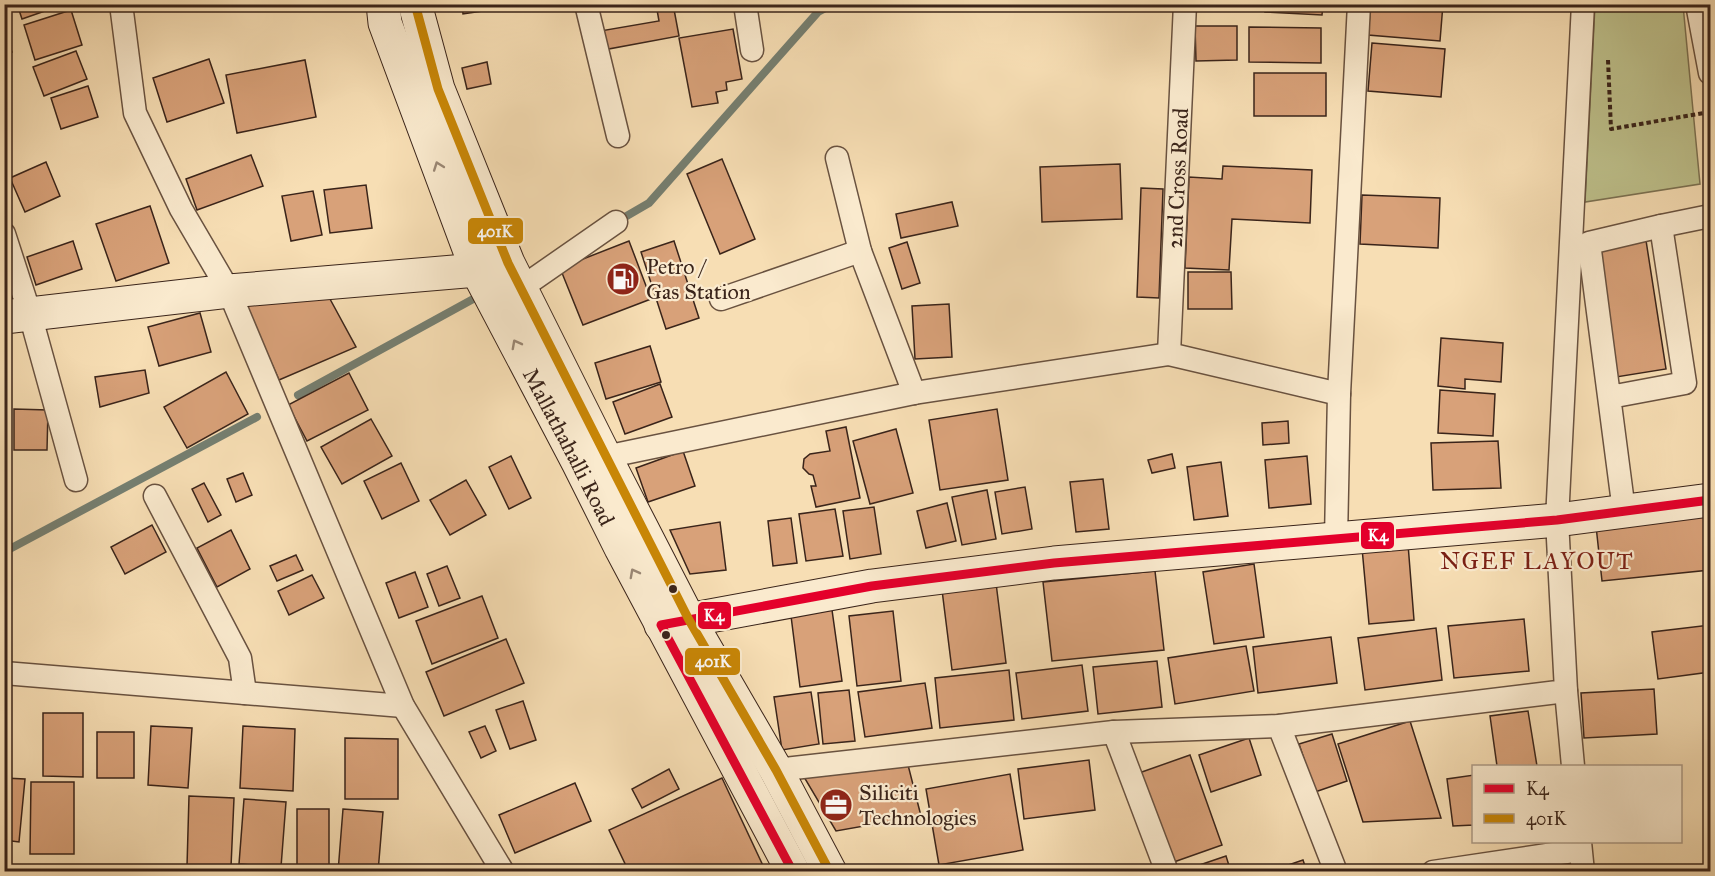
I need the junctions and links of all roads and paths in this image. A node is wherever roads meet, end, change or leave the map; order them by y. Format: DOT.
graph roads {
  1 [pos="121,4"];
  2 [pos="383,4"];
  3 [pos="415,4"];
  4 [pos="586,4"];
  5 [pos="745,4"];
  6 [pos="1185,4"];
  7 [pos="1359,4"];
  8 [pos="1583,4"];
  9 [pos="1696,4"];
  10 [pos="752,50"];
  11 [pos="1608,50"];
  12 [pos="1710,73"];
  13 [pos="1710,112"];
  14 [pos="618,136"];
  15 [pos="837,158"];
  16 [pos="1710,216"];
  17 [pos="616,222"];
  18 [pos="1661,226"];
  19 [pos="4,234"];
  20 [pos="860,251"];
  21 [pos="477,270"];
  22 [pos="515,275"];
  23 [pos="230,291"];
  24 [pos="721,299"];
  25 [pos="17,316"];
  26 [pos="1169,354"];
  27 [pos="914,393"];
  28 [pos="1339,394"];
  29 [pos="1610,397"];
  30 [pos="604,457"];
  31 [pos="76,480"];
  32 [pos="155,496"];
  33 [pos="1710,500"];
  34 [pos="1624,512"];
  35 [pos="1557,520"];
  36 [pos="1336,538"];
  37 [pos="675,622"];
  38 [pos="4,673"];
  39 [pos="1566,690"];
  40 [pos="245,693"];
  41 [pos="403,706"];
  42 [pos="1280,726"];
  43 [pos="1113,732"];
  44 [pos="1573,765"];
  45 [pos="776,770"];
  46 [pos="1581,854"];
  47 [pos="503,872"];
  48 [pos="793,872"];
  49 [pos="830,872"];
  50 [pos="1167,872"];
  51 [pos="1336,872"];
  52 [pos="1433,872"];
  1 -- 23 [label="street"];
  21 -- 2 [label="main road, Mallathahalli Road, one-way"];
  3 -- 22 [label="main road, Mallathahalli Road"];
  4 -- 14 [label="street"];
  5 -- 10 [label="street"];
  6 -- 26 [label="street, 2nd Cross Road"];
  7 -- 28 [label="street"];
  8 -- 35 [label="street"];
  9 -- 12 [label="street"];
  11 -- 13 [label="path"];
  15 -- 20 [label="street"];
  16 -- 18 [label="street"];
  17 -- 22 [label="street"];
  18 -- 29 [label="street"];
  18 -- 29 [label="street"];
  19 -- 25 [label="street"];
  20 -- 24 [label="street"];
  20 -- 27 [label="street"];
  21 -- 22 [label="main road"];
  21 -- 23 [label="main road"];
  37 -- 21 [label="main road, Mallathahalli Road, one-way"];
  22 -- 30 [label="main road, Mallathahalli Road"];
  23 -- 25 [label="main road"];
  23 -- 41 [label="street"];
  25 -- 31 [label="street"];
  26 -- 27 [label="street"];
  26 -- 28 [label="street"];
  27 -- 30 [label="street"];
  28 -- 36 [label="street"];
  29 -- 34 [label="street"];
  30 -- 37 [label="main road, Mallathahalli Road"];
  32 -- 40 [label="street"];
  33 -- 34 [label="main road"];
  34 -- 35 [label="main road"];
  35 -- 36 [label="main road"];
  35 -- 39 [label="street"];
  36 -- 37 [label="main road"];
  37 -- 45 [label="main road, Mallathahalli Road"];
  37 -- 48 [label="main road, Mallathahalli Road"];
  38 -- 40 [label="street"];
  39 -- 42 [label="street"];
  39 -- 44 [label="street"];
  40 -- 41 [label="street"];
  41 -- 47 [label="street"];
  42 -- 43 [label="street"];
  42 -- 51 [label="street"];
  43 -- 45 [label="street"];
  43 -- 50 [label="street"];
  45 -- 49 [label="main road, Mallathahalli Road"];
  46 -- 52 [label="street"];
}
